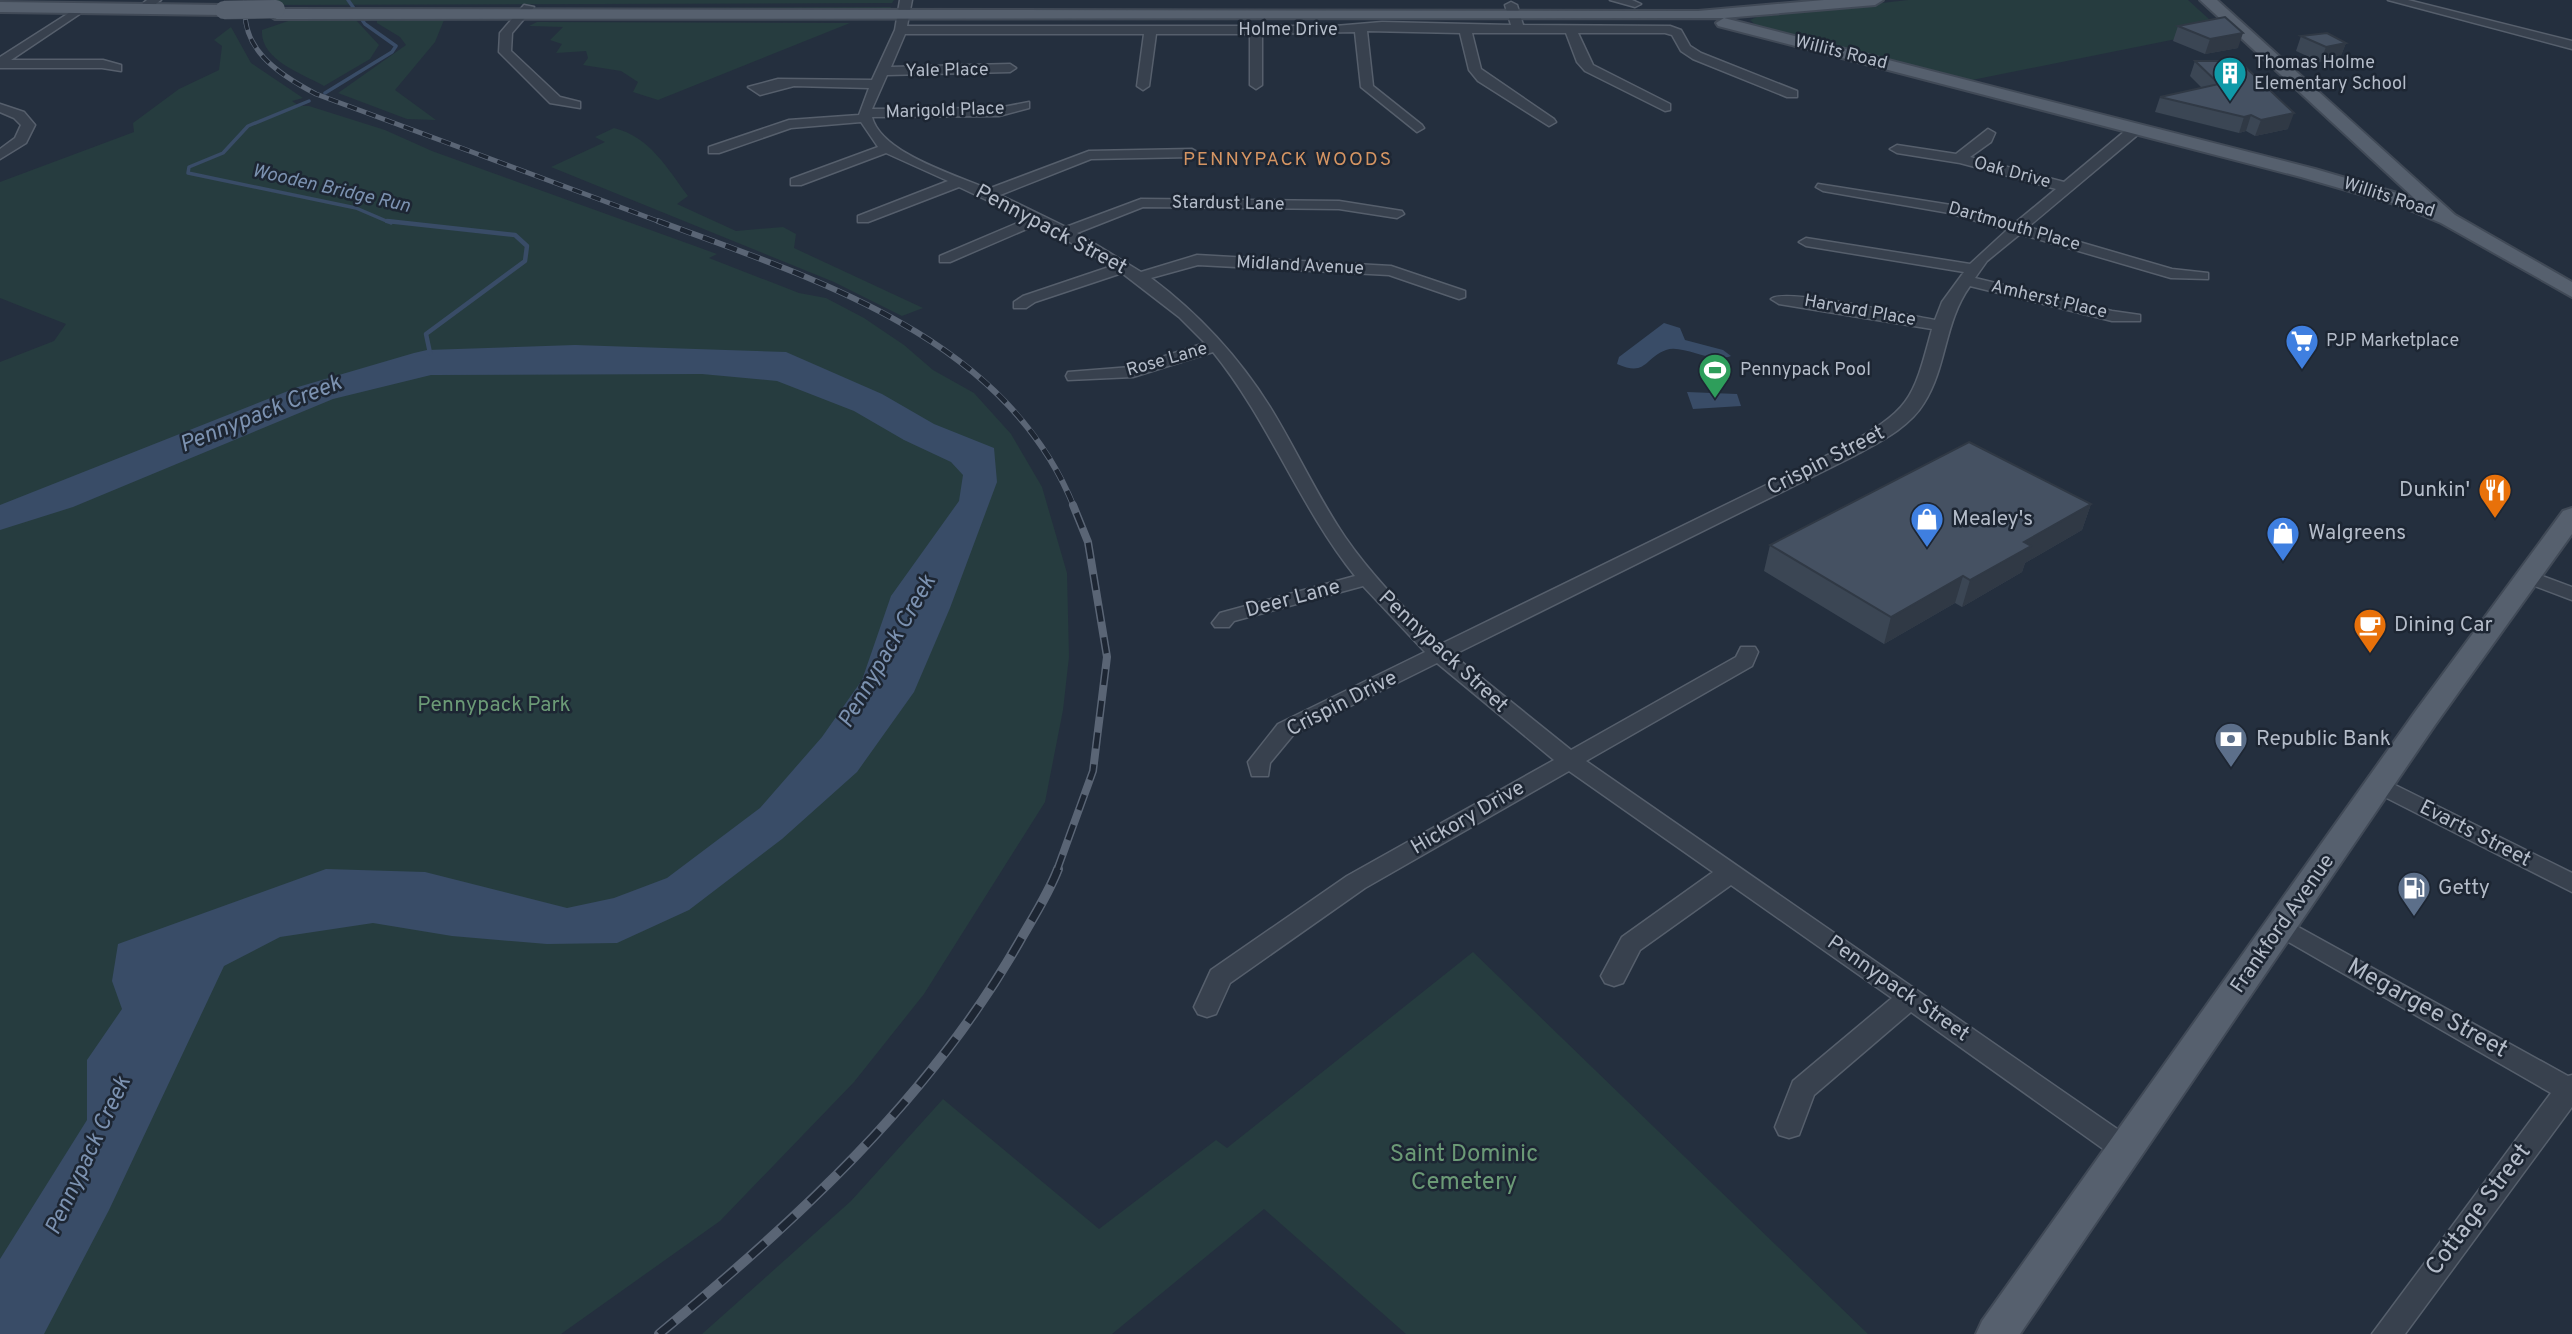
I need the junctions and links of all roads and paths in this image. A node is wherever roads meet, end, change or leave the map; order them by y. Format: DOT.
graph roads {
  1 [pos="1615,0"];
  2 [pos="1809,0"];
  3 [pos="1865,0"];
  4 [pos="2208,0"];
  5 [pos="2394,0"];
  6 [pos="150,4"];
  7 [pos="1636,5"];
  8 [pos="0,7"];
  9 [pos="83,7"];
  10 [pos="224,12"];
  11 [pos="524,12"];
  12 [pos="905,13"];
  13 [pos="1698,16"];
  14 [pos="1515,17"];
  15 [pos="0,18"];
  16 [pos="67,18"];
  17 [pos="1675,23"];
  18 [pos="1361,28"];
  19 [pos="1465,29"];
  20 [pos="1571,29"];
  21 [pos="1150,30"];
  22 [pos="1256,30"];
  23 [pos="2572,46"];
  24 [pos="0,63"];
  25 [pos="117,68"];
  26 [pos="1010,68"];
  27 [pos="880,78"];
  28 [pos="789,84"];
  29 [pos="1256,85"];
  30 [pos="1143,86"];
  31 [pos="1792,94"];
  32 [pos="575,105"];
  33 [pos="1024,106"];
  34 [pos="1665,107"];
  35 [pos="0,108"];
  36 [pos="865,116"];
  37 [pos="1549,122"];
  38 [pos="1417,128"];
  39 [pos="2133,131"];
  40 [pos="1988,133"];
  41 [pos="887,148"];
  42 [pos="1897,149"];
  43 [pos="714,150"];
  44 [pos="1192,153"];
  45 [pos="0,155"];
  46 [pos="1958,159"];
  47 [pos="2398,172"];
  48 [pos="796,182"];
  49 [pos="2341,182"];
  50 [pos="959,183"];
  51 [pos="1823,187"];
  52 [pos="2065,187"];
  53 [pos="987,195"];
  54 [pos="1397,214"];
  55 [pos="863,219"];
  56 [pos="2448,219"];
  57 [pos="1036,220"];
  58 [pos="2016,228"];
  59 [pos="1064,233"];
  60 [pos="1806,242"];
  61 [pos="946,260"];
  62 [pos="1131,272"];
  63 [pos="1968,274"];
  64 [pos="2203,276"];
  65 [pos="2572,291"];
  66 [pos="1459,293"];
  67 [pos="1779,299"];
  68 [pos="1020,305"];
  69 [pos="2134,318"];
  70 [pos="1941,326"];
  71 [pos="1217,345"];
  72 [pos="1074,376"];
  73 [pos="2572,516"];
  74 [pos="2526,576"];
  75 [pos="1366,579"];
  76 [pos="2572,594"];
  77 [pos="1222,623"];
  78 [pos="1748,652"];
  79 [pos="1442,654"];
  80 [pos="1569,761"];
  81 [pos="1260,771"];
  82 [pos="2379,785"];
  83 [pos="1731,872"];
  84 [pos="2572,883"];
  85 [pos="2282,927"];
  86 [pos="1614,976"];
  87 [pos="1911,997"];
  88 [pos="1207,1007"];
  89 [pos="2571,1089"];
  90 [pos="1789,1127"];
  91 [pos="2126,1150"];
  92 [pos="1996,1334"];
  93 [pos="2387,1334"];
  1 -- 7 [label="street, Willits Road"];
  2 -- 7 [label="main road"];
  3 -- 13 [label="main road"];
  4 -- 47 [label="main road"];
  5 -- 23 [label="street"];
  6 -- 9 [label="main road"];
  6 -- 10 [label="main road"];
  7 -- 13 [label="main road, Willits Road"];
  7 -- 14 [label="main road"];
  7 -- 17 [label="main road, Willits Road"];
  8 -- 9 [label="main road"];
  9 -- 16 [label="street"];
  10 -- 11 [label="main road"];
  10 -- 16 [label="main road"];
  11 -- 12 [label="main road"];
  11 -- 32 [label="street"];
  12 -- 14 [label="main road"];
  12 -- 21 [label="street, Holme Drive"];
  12 -- 27 [label="street"];
  13 -- 17 [label="main road"];
  13 -- 39 [label="main road, Willits Road"];
  14 -- 17 [label="main road"];
  14 -- 19 [label="street, Holme Drive"];
  14 -- 20 [label="street, Holme Drive"];
  15 -- 16 [label="main road"];
  16 -- 24 [label="street"];
  17 -- 20 [label="street, Holme Drive"];
  17 -- 31 [label="street"];
  17 -- 39 [label="main road, Willits Road"];
  18 -- 19 [label="street, Holme Drive"];
  18 -- 22 [label="street, Holme Drive"];
  18 -- 38 [label="street"];
  19 -- 37 [label="street"];
  20 -- 34 [label="street"];
  21 -- 22 [label="street, Holme Drive"];
  21 -- 30 [label="street"];
  22 -- 29 [label="street"];
  24 -- 25 [label="street"];
  26 -- 27 [label="street, Yale Place"];
  27 -- 28 [label="street, Yale Place"];
  27 -- 36 [label="street"];
  33 -- 36 [label="street, Marigold Place"];
  35 -- 45 [label="street"];
  36 -- 41 [label="street, Pennypack Street"];
  36 -- 43 [label="street, Marigold Place"];
  39 -- 49 [label="main road, Willits Road"];
  39 -- 52 [label="street, Crispin Street"];
  39 -- 56 [label="main road, Willits Road"];
  40 -- 46 [label="street, Oak Drive"];
  41 -- 48 [label="street"];
  41 -- 50 [label="street, Pennypack Street"];
  42 -- 46 [label="street, Oak Drive"];
  44 -- 53 [label="street"];
  46 -- 52 [label="street, Oak Drive"];
  47 -- 49 [label="main road"];
  47 -- 56 [label="main road"];
  49 -- 56 [label="main road, Willits Road"];
  50 -- 53 [label="street, Pennypack Street"];
  50 -- 55 [label="street"];
  51 -- 58 [label="street, Dartmouth Place"];
  52 -- 58 [label="street, Crispin Street"];
  53 -- 57 [label="street, Pennypack Street"];
  54 -- 59 [label="street, Stardust Lane"];
  56 -- 65 [label="main road"];
  57 -- 59 [label="street, Pennypack Street"];
  57 -- 61 [label="street"];
  58 -- 63 [label="street, Crispin Street"];
  58 -- 64 [label="street, Dartmouth Place"];
  59 -- 62 [label="street, Pennypack Street"];
  60 -- 63 [label="street, Amherst Place"];
  62 -- 66 [label="street, Midland Avenue"];
  62 -- 68 [label="street, Midland Avenue"];
  62 -- 71 [label="street, Pennypack Street"];
  63 -- 69 [label="street, Amherst Place"];
  63 -- 70 [label="street, Crispin Street"];
  67 -- 70 [label="street, Harvard Place"];
  70 -- 79 [label="street, Crispin Street"];
  71 -- 72 [label="street, Rose Lane"];
  71 -- 75 [label="street, Pennypack Street"];
  73 -- 74 [label="main road, Frankford Avenue"];
  74 -- 76 [label="street"];
  74 -- 82 [label="main road, Frankford Avenue"];
  75 -- 77 [label="street, Deer Lane"];
  75 -- 79 [label="street, Pennypack Street"];
  78 -- 80 [label="street, Hickory Drive"];
  79 -- 80 [label="street, Pennypack Street"];
  79 -- 81 [label="street, Crispin Drive"];
  80 -- 83 [label="street, Pennypack Street"];
  80 -- 88 [label="street, Hickory Drive"];
  82 -- 84 [label="street, Evarts Street"];
  82 -- 85 [label="main road, Frankford Avenue"];
  83 -- 86 [label="street"];
  83 -- 87 [label="street, Pennypack Street"];
  85 -- 89 [label="street, Megargee Street"];
  85 -- 91 [label="main road, Frankford Avenue"];
  87 -- 90 [label="street"];
  87 -- 91 [label="street, Pennypack Street"];
  89 -- 93 [label="street, Cottage Street"];
  91 -- 92 [label="main road, Frankford Avenue"];
}
